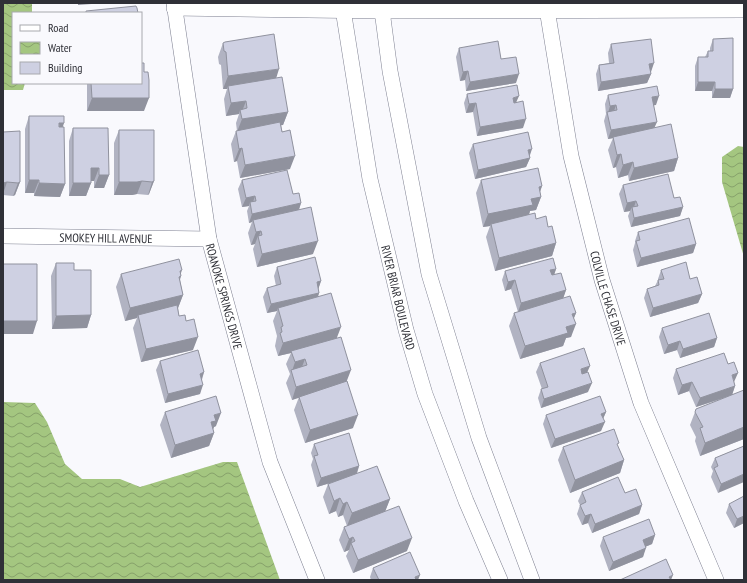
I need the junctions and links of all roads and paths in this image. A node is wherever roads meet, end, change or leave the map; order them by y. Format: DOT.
graph roads {
  1 [pos="174,6"];
  2 [pos="342,7"];
  3 [pos="381,7"];
  4 [pos="546,7"];
  5 [pos="744,10"];
  6 [pos="3,236"];
  7 [pos="209,239"];
  8 [pos="317,580"];
  9 [pos="500,580"];
  10 [pos="532,580"];
  11 [pos="716,580"];
  1 -- 2 [label="street"];
  1 -- 7 [label="street, ROANOKE SPRINGS DRIVE"];
  2 -- 3 [label="street"];
  2 -- 9 [label="street, RIVER BRIAR BOULEVARD"];
  3 -- 4 [label="street"];
  3 -- 10 [label="street"];
  4 -- 5 [label="street"];
  4 -- 11 [label="street, COLVILLE CHASE DRIVE"];
  6 -- 7 [label="street, SMOKEY HILL AVENUE"];
  7 -- 8 [label="street, ROANOKE SPRINGS DRIVE"];
}
